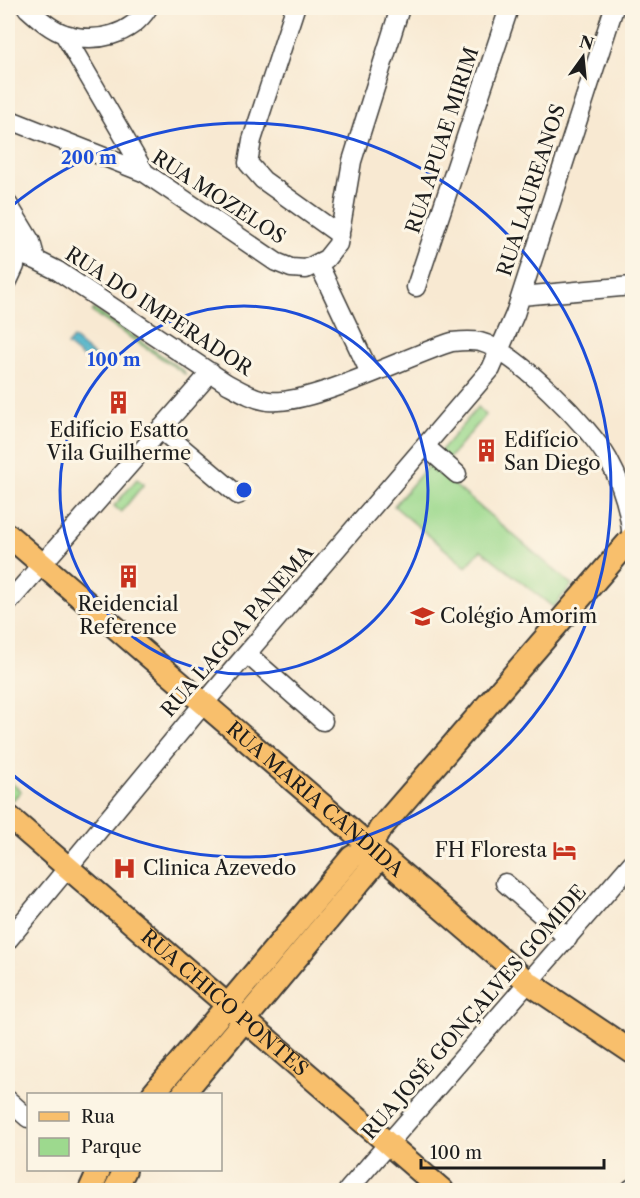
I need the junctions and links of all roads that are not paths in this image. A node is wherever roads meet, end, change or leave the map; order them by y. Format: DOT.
graph roads {
  1 [pos="27,8"];
  2 [pos="148,8"];
  3 [pos="295,8"];
  4 [pos="400,8"];
  5 [pos="509,8"];
  6 [pos="614,8"];
  7 [pos="64,34"];
  8 [pos="8,119"];
  9 [pos="145,173"];
  10 [pos="11,212"];
  11 [pos="340,235"];
  12 [pos="12,251"];
  13 [pos="36,260"];
  14 [pos="319,265"];
  15 [pos="8,281"];
  16 [pos="633,285"];
  17 [pos="416,287"];
  18 [pos="520,296"];
  19 [pos="500,351"];
  20 [pos="211,372"];
  21 [pos="370,373"];
  22 [pos="160,429"];
  23 [pos="426,447"];
  24 [pos="457,474"];
  25 [pos="238,495"];
  26 [pos="8,535"];
  27 [pos="632,538"];
  28 [pos="633,543"];
  29 [pos="41,564"];
  30 [pos="8,603"];
  31 [pos="248,654"];
  32 [pos="204,704"];
  33 [pos="323,721"];
  34 [pos="8,816"];
  35 [pos="370,847"];
  36 [pos="633,863"];
  37 [pos="68,868"];
  38 [pos="505,883"];
  39 [pos="568,938"];
  40 [pos="8,940"];
  41 [pos="529,983"];
  42 [pos="229,1005"];
  43 [pos="246,1020"];
  44 [pos="633,1052"];
  45 [pos="155,1093"];
  46 [pos="185,1093"];
  47 [pos="8,1100"];
  48 [pos="27,1117"];
  49 [pos="389,1144"];
  50 [pos="125,1171"];
  51 [pos="115,1191"];
  52 [pos="348,1191"];
  53 [pos="442,1191"];
  1 -- 7 [label="street"];
  2 -- 7 [label="street"];
  3 -- 11 [label="street"];
  4 -- 11 [label="street"];
  5 -- 17 [label="street, RUA APUAE MIRIM"];
  6 -- 18 [label="street, RUA LAUREANOS"];
  7 -- 9 [label="street"];
  8 -- 9 [label="street, RUA MOZELOS"];
  9 -- 14 [label="street, RUA MOZELOS"];
  10 -- 12 [label="street"];
  10 -- 13 [label="street"];
  11 -- 14 [label="street"];
  12 -- 13 [label="street, RUA DO IMPERADOR"];
  12 -- 15 [label="street"];
  13 -- 20 [label="street, RUA DO IMPERADOR"];
  14 -- 21 [label="street"];
  16 -- 18 [label="street"];
  18 -- 19 [label="street, RUA LAUREANOS"];
  19 -- 21 [label="street, RUA DO IMPERADOR"];
  19 -- 23 [label="street, RUA LAGOA PANEMA"];
  19 -- 27 [label="street, RUA DO IMPERADOR"];
  20 -- 21 [label="street, RUA DO IMPERADOR"];
  20 -- 22 [label="street"];
  22 -- 25 [label="street"];
  22 -- 29 [label="street"];
  23 -- 24 [label="street"];
  23 -- 31 [label="street, RUA LAGOA PANEMA"];
  26 -- 29 [label="main road, RUA MARIA CÂNDIDA"];
  27 -- 28 [label="street, RUA DO IMPERADOR"];
  27 -- 35 [label="main road"];
  29 -- 30 [label="street"];
  29 -- 32 [label="main road, RUA MARIA CÂNDIDA"];
  31 -- 32 [label="street, RUA LAGOA PANEMA"];
  31 -- 33 [label="street"];
  32 -- 35 [label="main road, RUA MARIA CÂNDIDA"];
  32 -- 37 [label="street, RUA LAGOA PANEMA"];
  34 -- 37 [label="main road, RUA CHICO PONTES"];
  35 -- 41 [label="main road, RUA MARIA CÂNDIDA"];
  35 -- 42 [label="main road"];
  35 -- 43 [label="main road"];
  36 -- 39 [label="street, RUA JOSÉ GONÇALVES GOMIDE"];
  37 -- 40 [label="street, RUA LAGOA PANEMA"];
  37 -- 42 [label="main road, RUA CHICO PONTES"];
  38 -- 39 [label="street"];
  39 -- 41 [label="street, RUA JOSÉ GONÇALVES GOMIDE"];
  41 -- 44 [label="main road, RUA MARIA CÂNDIDA"];
  41 -- 49 [label="street, RUA JOSÉ GONÇALVES GOMIDE"];
  42 -- 43 [label="main road, RUA CHICO PONTES"];
  42 -- 45 [label="main road"];
  43 -- 46 [label="main road"];
  43 -- 49 [label="main road, RUA CHICO PONTES"];
  47 -- 48 [label="street"];
  49 -- 52 [label="street, RUA JOSÉ GONÇALVES GOMIDE"];
  49 -- 53 [label="main road, RUA CHICO PONTES"];
  50 -- 51 [label="main road"];
}
